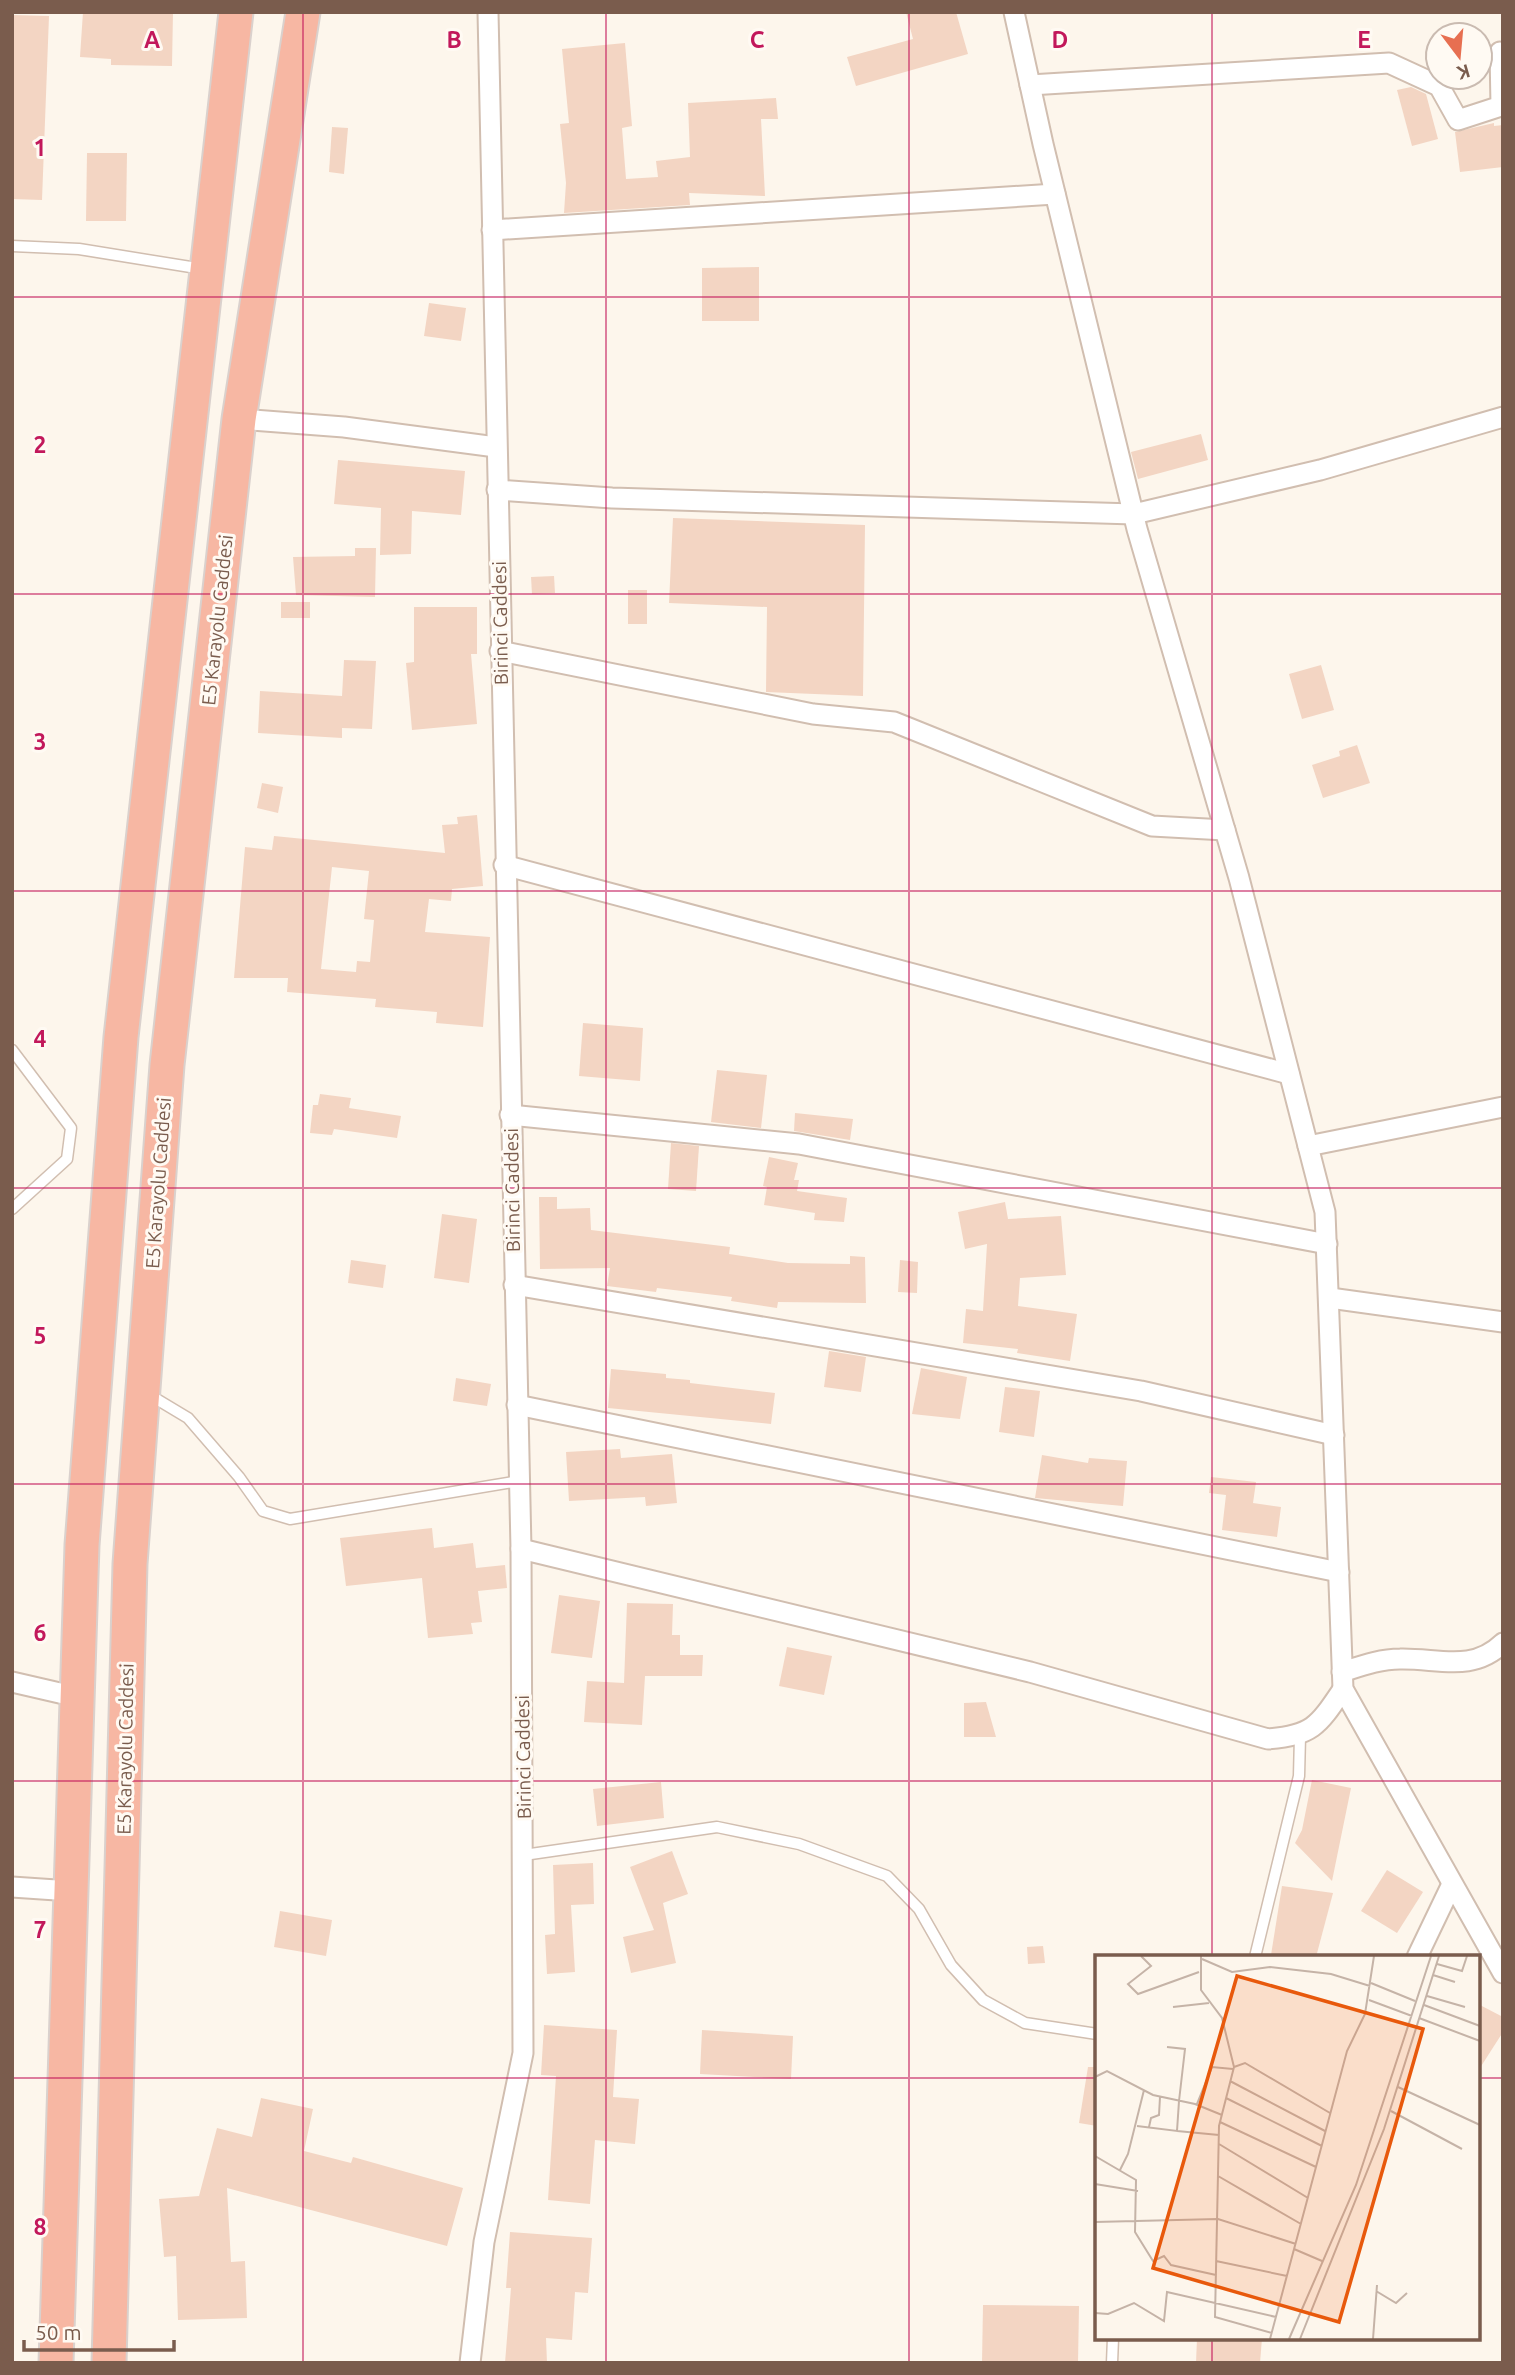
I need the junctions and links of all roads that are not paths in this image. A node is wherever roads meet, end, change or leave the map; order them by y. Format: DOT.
graph roads {
  1 [pos="236,12"];
  2 [pos="303,12"];
  3 [pos="488,12"];
  4 [pos="1014,12"];
  5 [pos="1503,53"];
  6 [pos="1030,85"];
  7 [pos="1055,194"];
  8 [pos="492,230"];
  9 [pos="12,246"];
  10 [pos="208,269"];
  11 [pos="1503,417"];
  12 [pos="239,419"];
  13 [pos="496,447"];
  14 [pos="497,490"];
  15 [pos="1134,514"];
  16 [pos="500,651"];
  17 [pos="1225,830"];
  18 [pos="505,865"];
  19 [pos="12,1050"];
  20 [pos="1289,1074"];
  21 [pos="1503,1107"];
  22 [pos="510,1115"];
  23 [pos="1308,1146"];
  24 [pos="12,1209"];
  25 [pos="1327,1244"];
  26 [pos="514,1285"];
  27 [pos="1330,1298"];
  28 [pos="1503,1322"];
  29 [pos="143,1392"];
  30 [pos="517,1405"];
  31 [pos="1334,1435"];
  32 [pos="519,1480"];
  33 [pos="521,1549"];
  34 [pos="1339,1572"];
  35 [pos="1503,1643"];
  36 [pos="1342,1681"];
  37 [pos="12,1682"];
  38 [pos="78,1697"];
  39 [pos="1300,1736"];
  40 [pos="523,1855"];
  41 [pos="1452,1884"];
  42 [pos="12,1887"];
  43 [pos="71,1891"];
  44 [pos="1255,1955"];
  45 [pos="1419,1955"];
  46 [pos="1503,1973"];
  47 [pos="1095,2034"];
  48 [pos="1113,2340"];
  49 [pos="57,2363"];
  50 [pos="110,2363"];
  51 [pos="470,2363"];
  52 [pos="1112,2363"];
  1 -- 10 [label="highway"];
  2 -- 12 [label="highway, E5 Karayolu Caddesi"];
  3 -- 8 [label="street, Birinci Caddesi"];
  4 -- 6 [label="street"];
  5 -- 6 [label="street"];
  6 -- 7 [label="street"];
  7 -- 8 [label="street"];
  7 -- 15 [label="street"];
  8 -- 13 [label="street, Birinci Caddesi"];
  9 -- 10 [label="lane"];
  10 -- 38 [label="highway"];
  11 -- 15 [label="street"];
  12 -- 13 [label="street"];
  12 -- 29 [label="highway, E5 Karayolu Caddesi"];
  13 -- 14 [label="street, Birinci Caddesi"];
  14 -- 15 [label="street"];
  14 -- 16 [label="street, Birinci Caddesi"];
  15 -- 17 [label="street"];
  16 -- 17 [label="street"];
  16 -- 18 [label="street, Birinci Caddesi"];
  17 -- 20 [label="street"];
  18 -- 20 [label="street"];
  18 -- 22 [label="street, Birinci Caddesi"];
  19 -- 24 [label="lane"];
  20 -- 23 [label="street"];
  21 -- 23 [label="street"];
  22 -- 25 [label="street"];
  22 -- 26 [label="street, Birinci Caddesi"];
  23 -- 25 [label="street"];
  25 -- 27 [label="street"];
  26 -- 30 [label="street, Birinci Caddesi"];
  26 -- 31 [label="street"];
  27 -- 28 [label="street"];
  27 -- 31 [label="street"];
  29 -- 32 [label="lane"];
  29 -- 50 [label="highway, E5 Karayolu Caddesi"];
  30 -- 32 [label="street, Birinci Caddesi"];
  30 -- 34 [label="street"];
  31 -- 34 [label="street"];
  32 -- 33 [label="street, Birinci Caddesi"];
  33 -- 39 [label="street"];
  33 -- 40 [label="street, Birinci Caddesi"];
  34 -- 36 [label="street"];
  35 -- 36 [label="street"];
  36 -- 39 [label="street"];
  36 -- 41 [label="street"];
  37 -- 38 [label="street"];
  38 -- 43 [label="highway"];
  39 -- 44 [label="lane"];
  40 -- 47 [label="lane"];
  40 -- 51 [label="street, Birinci Caddesi"];
  41 -- 45 [label="street"];
  41 -- 46 [label="street"];
  42 -- 43 [label="street"];
  43 -- 49 [label="highway"];
  48 -- 52 [label="lane"];
}
